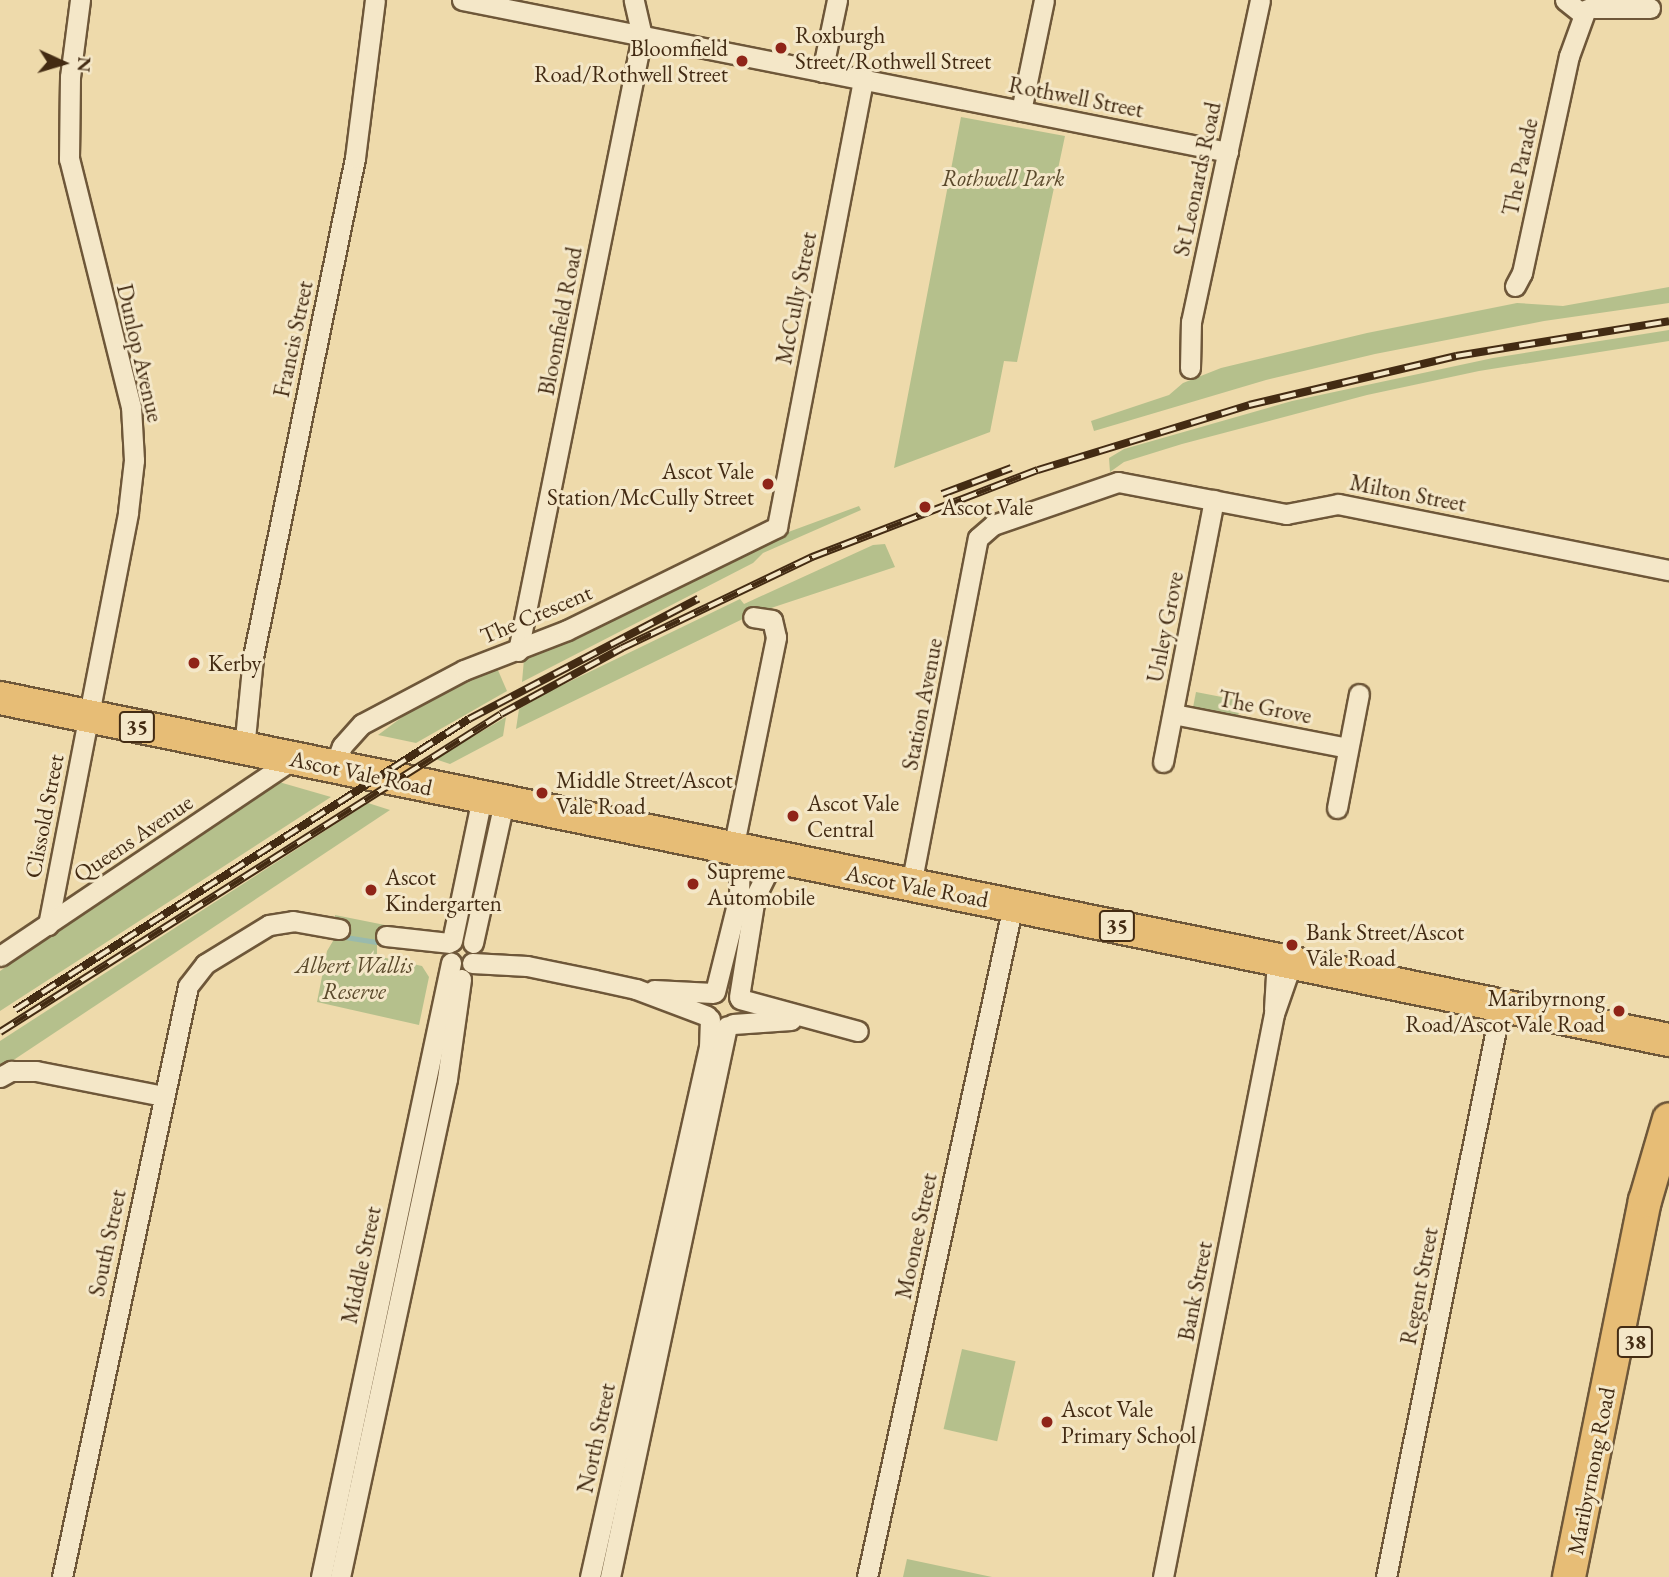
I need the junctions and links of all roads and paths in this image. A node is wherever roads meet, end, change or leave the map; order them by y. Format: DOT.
graph roads {
  1 [pos="79,0"];
  2 [pos="375,0"];
  3 [pos="462,0"];
  4 [pos="634,0"];
  5 [pos="837,0"];
  6 [pos="1044,0"];
  7 [pos="1260,0"];
  8 [pos="1630,0"];
  9 [pos="1577,4"];
  10 [pos="1659,10"];
  11 [pos="642,36"];
  12 [pos="822,72"];
  13 [pos="863,79"];
  14 [pos="1021,111"];
  15 [pos="1228,152"];
  16 [pos="1515,286"];
  17 [pos="1190,369"];
  18 [pos="1214,500"];
  19 [pos="777,527"];
  20 [pos="980,534"];
  21 [pos="1669,570"];
  22 [pos="753,617"];
  23 [pos="519,651"];
  24 [pos="1359,694"];
  25 [pos="0,698"];
  26 [pos="1173,714"];
  27 [pos="88,716"];
  28 [pos="236,747"];
  29 [pos="1348,748"];
  30 [pos="293,759"];
  31 [pos="1163,762"];
  32 [pos="334,767"];
  33 [pos="493,800"];
  34 [pos="1337,808"];
  35 [pos="736,850"];
  36 [pos="775,858"];
  37 [pos="911,885"];
  38 [pos="1013,905"];
  39 [pos="48,925"];
  40 [pos="339,929"];
  41 [pos="386,936"];
  42 [pos="460,953"];
  43 [pos="0,956"];
  44 [pos="1285,960"];
  45 [pos="636,989"];
  46 [pos="714,993"];
  47 [pos="740,998"];
  48 [pos="1501,1004"];
  49 [pos="806,1018"];
  50 [pos="720,1021"];
  51 [pos="858,1031"];
  52 [pos="1669,1040"];
  53 [pos="0,1077"];
  54 [pos="163,1096"];
  55 [pos="1669,1119"];
  56 [pos="1669,1153"];
  57 [pos="657,1311"];
  58 [pos="62,1577"];
  59 [pos="321,1577"];
  60 [pos="340,1577"];
  61 [pos="590,1577"];
  62 [pos="610,1577"];
  63 [pos="867,1577"];
  64 [pos="1163,1577"];
  65 [pos="1386,1577"];
  66 [pos="1569,1577"];
  67 [pos="1589,1577"];
  1 -- 27 [label="street, Dunlop Avenue"];
  2 -- 28 [label="street, Francis Street"];
  3 -- 11 [label="street, Rothwell Street"];
  4 -- 11 [label="street, Bloomfield Road"];
  5 -- 12 [label="street"];
  6 -- 14 [label="street"];
  7 -- 15 [label="street, St Leonards Road"];
  8 -- 10 [label="street"];
  9 -- 10 [label="street"];
  9 -- 16 [label="street, The Parade"];
  11 -- 12 [label="street, Rothwell Street"];
  11 -- 23 [label="street, Bloomfield Road"];
  12 -- 13 [label="street, Rothwell Street"];
  13 -- 14 [label="street, Rothwell Street"];
  13 -- 19 [label="street, McCully Street"];
  14 -- 15 [label="street, Rothwell Street"];
  15 -- 17 [label="street, St Leonards Road"];
  18 -- 20 [label="street, Milton Street"];
  18 -- 21 [label="street, Milton Street"];
  18 -- 26 [label="street, Unley Grove"];
  19 -- 23 [label="street, The Crescent"];
  20 -- 37 [label="street, Station Avenue"];
  22 -- 35 [label="street"];
  23 -- 32 [label="street, The Crescent"];
  24 -- 29 [label="street"];
  25 -- 27 [label="main road, Ascot Vale Road / 35"];
  26 -- 29 [label="street, The Grove"];
  26 -- 31 [label="street, Unley Grove"];
  27 -- 28 [label="main road, Ascot Vale Road / 35"];
  27 -- 39 [label="street, Clissold Street"];
  28 -- 30 [label="main road, Ascot Vale Road / 35"];
  29 -- 34 [label="street"];
  30 -- 32 [label="main road, Ascot Vale Road / 35"];
  30 -- 39 [label="street, Queens Avenue"];
  32 -- 33 [label="main road, Ascot Vale Road / 35"];
  33 -- 35 [label="main road, Ascot Vale Road / 35"];
  33 -- 42 [label="street, Middle Street"];
  35 -- 36 [label="main road, Ascot Vale Road / 35"];
  35 -- 46 [label="street"];
  36 -- 37 [label="main road, Ascot Vale Road / 35"];
  36 -- 47 [label="street"];
  37 -- 38 [label="main road, Ascot Vale Road / 35"];
  38 -- 44 [label="main road, Ascot Vale Road / 35"];
  38 -- 63 [label="street, Moonee Street"];
  39 -- 43 [label="street, Queens Avenue"];
  40 -- 54 [label="street, South Street"];
  41 -- 42 [label="street"];
  42 -- 45 [label="street"];
  42 -- 59 [label="street, Middle Street"];
  42 -- 60 [label="street, Middle Street"];
  44 -- 48 [label="main road, Ascot Vale Road / 35"];
  44 -- 64 [label="street, Bank Street"];
  45 -- 46 [label="street"];
  45 -- 50 [label="street"];
  46 -- 47 [label="street"];
  46 -- 50 [label="street"];
  47 -- 49 [label="street"];
  47 -- 50 [label="street"];
  48 -- 52 [label="main road, Ascot Vale Road / 35"];
  48 -- 65 [label="street, Regent Street"];
  49 -- 50 [label="street"];
  49 -- 51 [label="street"];
  50 -- 57 [label="street, North Street"];
  53 -- 54 [label="street"];
  54 -- 58 [label="street, South Street"];
  55 -- 66 [label="main road, Maribyrnong Road / 38"];
  56 -- 67 [label="main road, Maribyrnong Road / 38"];
  57 -- 61 [label="street, North Street"];
  57 -- 62 [label="street, North Street"];
}
